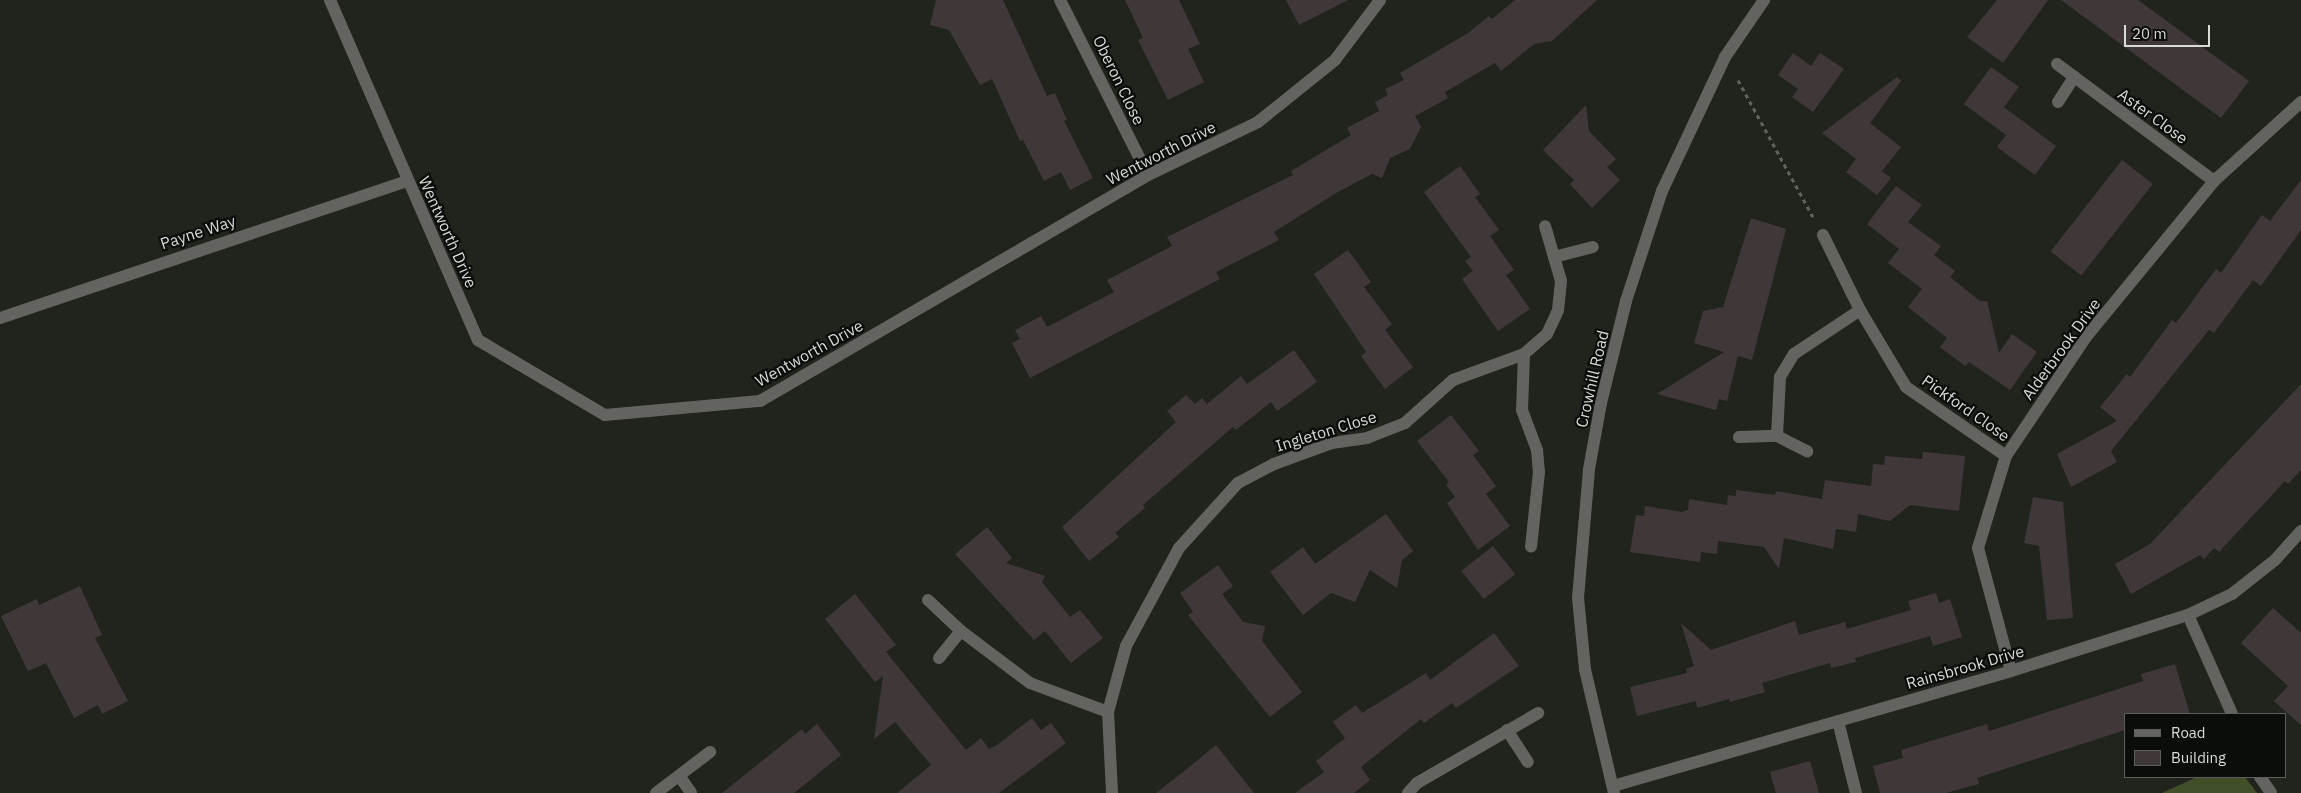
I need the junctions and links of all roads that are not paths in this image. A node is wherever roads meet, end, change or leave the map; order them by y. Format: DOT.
graph roads {
  1 [pos="330,0"];
  2 [pos="1060,0"];
  3 [pos="1380,0"];
  4 [pos="1764,0"];
  5 [pos="2056,64"];
  6 [pos="2074,77"];
  7 [pos="2058,102"];
  8 [pos="2301,102"];
  9 [pos="1148,175"];
  10 [pos="408,181"];
  11 [pos="2214,181"];
  12 [pos="1545,226"];
  13 [pos="1823,235"];
  14 [pos="1593,247"];
  15 [pos="1554,257"];
  16 [pos="1860,310"];
  17 [pos="0,318"];
  18 [pos="1524,354"];
  19 [pos="1777,436"];
  20 [pos="1739,438"];
  21 [pos="1807,451"];
  22 [pos="2006,456"];
  23 [pos="2301,531"];
  24 [pos="1531,546"];
  25 [pos="928,600"];
  26 [pos="2188,615"];
  27 [pos="961,632"];
  28 [pos="939,658"];
  29 [pos="2012,671"];
  30 [pos="1108,712"];
  31 [pos="1538,713"];
  32 [pos="2232,713"];
  33 [pos="1838,721"];
  34 [pos="1508,730"];
  35 [pos="710,752"];
  36 [pos="1528,762"];
  37 [pos="680,777"];
  38 [pos="2261,778"];
  39 [pos="1614,790"];
  40 [pos="656,793"];
  41 [pos="690,793"];
  42 [pos="1112,793"];
  43 [pos="1408,793"];
  44 [pos="1856,793"];
  45 [pos="2271,793"];
  1 -- 10 [label="street, Wentworth Drive"];
  2 -- 9 [label="street, Oberon Close"];
  3 -- 9 [label="street, Wentworth Drive"];
  4 -- 39 [label="street, Crowhill Road"];
  5 -- 6 [label="street, Aster Close"];
  6 -- 7 [label="street"];
  6 -- 11 [label="street, Aster Close"];
  8 -- 11 [label="street, Alderbrook Drive"];
  9 -- 10 [label="street, Wentworth Drive"];
  10 -- 17 [label="street, Payne Way"];
  11 -- 22 [label="street, Alderbrook Drive"];
  12 -- 15 [label="street, Ingleton Close"];
  13 -- 16 [label="street, Pickford Close"];
  14 -- 15 [label="street"];
  15 -- 18 [label="street, Ingleton Close"];
  16 -- 19 [label="street"];
  16 -- 22 [label="street, Pickford Close"];
  18 -- 24 [label="street"];
  18 -- 30 [label="street, Ingleton Close"];
  19 -- 20 [label="street"];
  19 -- 21 [label="street"];
  22 -- 29 [label="street, Alderbrook Drive"];
  23 -- 26 [label="street, Rainsbrook Drive"];
  25 -- 27 [label="street"];
  26 -- 29 [label="street, Rainsbrook Drive"];
  26 -- 32 [label="street"];
  27 -- 28 [label="street"];
  27 -- 30 [label="street"];
  29 -- 33 [label="street, Rainsbrook Drive"];
  30 -- 42 [label="street, Ingleton Close"];
  31 -- 34 [label="street"];
  33 -- 39 [label="street, Rainsbrook Drive"];
  33 -- 44 [label="street"];
  34 -- 36 [label="street"];
  34 -- 43 [label="street"];
  35 -- 37 [label="street"];
  37 -- 40 [label="street"];
  37 -- 41 [label="street"];
  38 -- 45 [label="street"];
}
